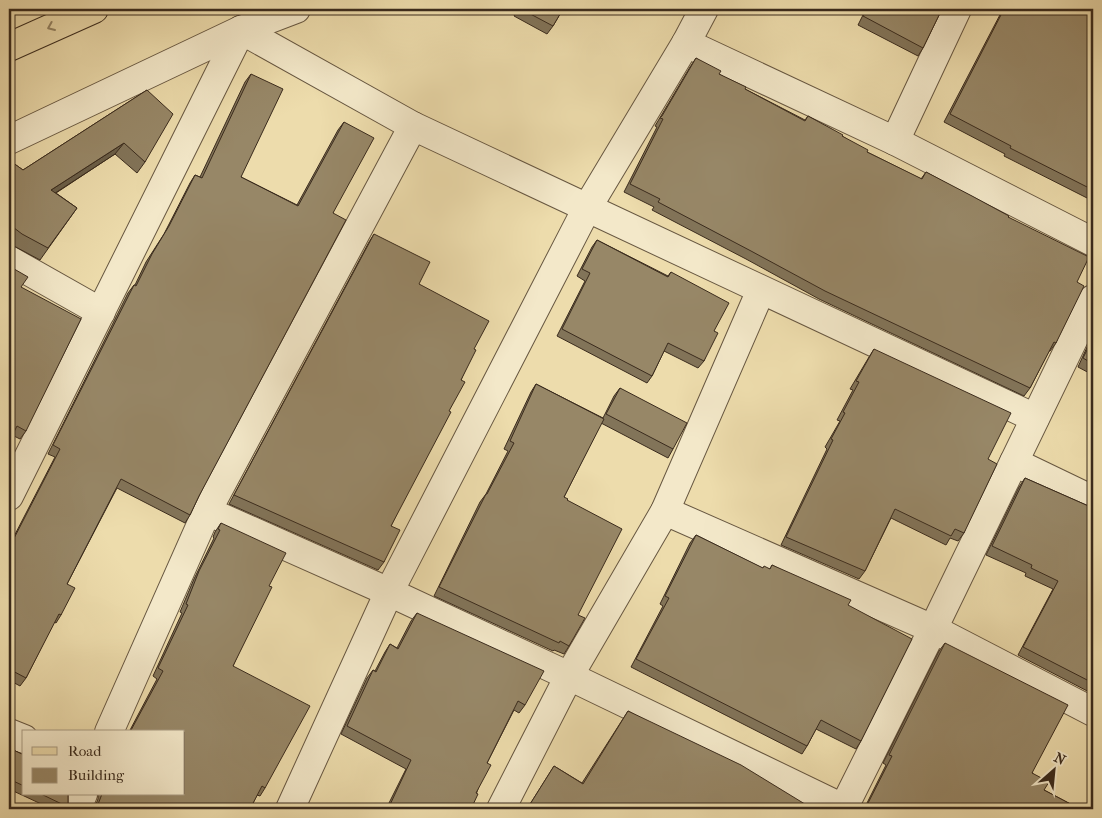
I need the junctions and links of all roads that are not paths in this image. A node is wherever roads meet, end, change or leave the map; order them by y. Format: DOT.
graph roads {
  1 [pos="94,9"];
  2 [pos="296,9"];
  3 [pos="704,9"];
  4 [pos="957,9"];
  5 [pos="241,30"];
  6 [pos="686,43"];
  7 [pos="9,47"];
  8 [pos="413,126"];
  9 [pos="9,140"];
  10 [pos="895,141"];
  11 [pos="587,208"];
  12 [pos="1093,242"];
  13 [pos="9,260"];
  14 [pos="761,290"];
  15 [pos="1093,299"];
  16 [pos="101,312"];
  17 [pos="1035,418"];
  18 [pos="1014,462"];
  19 [pos="9,496"];
  20 [pos="1093,500"];
  21 [pos="207,511"];
  22 [pos="665,512"];
  23 [pos="389,592"];
  24 [pos="933,629"];
  25 [pos="570,676"];
  26 [pos="1093,712"];
  27 [pos="111,730"];
  28 [pos="9,733"];
  29 [pos="22,738"];
  30 [pos="82,796"];
  31 [pos="843,808"];
  32 [pos="77,809"];
  33 [pos="290,809"];
  34 [pos="502,809"];
  1 -- 7 [label="main road, one-way"];
  2 -- 5 [label="street"];
  3 -- 6 [label="street"];
  4 -- 10 [label="street"];
  5 -- 8 [label="street"];
  5 -- 9 [label="street"];
  5 -- 16 [label="street"];
  6 -- 10 [label="street"];
  6 -- 11 [label="street"];
  8 -- 11 [label="street"];
  8 -- 21 [label="street"];
  10 -- 12 [label="street"];
  11 -- 14 [label="street"];
  11 -- 23 [label="street"];
  13 -- 16 [label="street"];
  14 -- 17 [label="street"];
  14 -- 22 [label="street"];
  15 -- 17 [label="street"];
  16 -- 19 [label="street"];
  17 -- 18 [label="street"];
  18 -- 20 [label="street"];
  18 -- 24 [label="street"];
  21 -- 23 [label="street"];
  21 -- 27 [label="street"];
  22 -- 24 [label="street"];
  22 -- 25 [label="street"];
  23 -- 25 [label="street"];
  23 -- 33 [label="street"];
  24 -- 26 [label="street"];
  24 -- 31 [label="street"];
  25 -- 31 [label="street"];
  25 -- 34 [label="street"];
  28 -- 29 [label="street"];
  30 -- 32 [label="street"];
}
